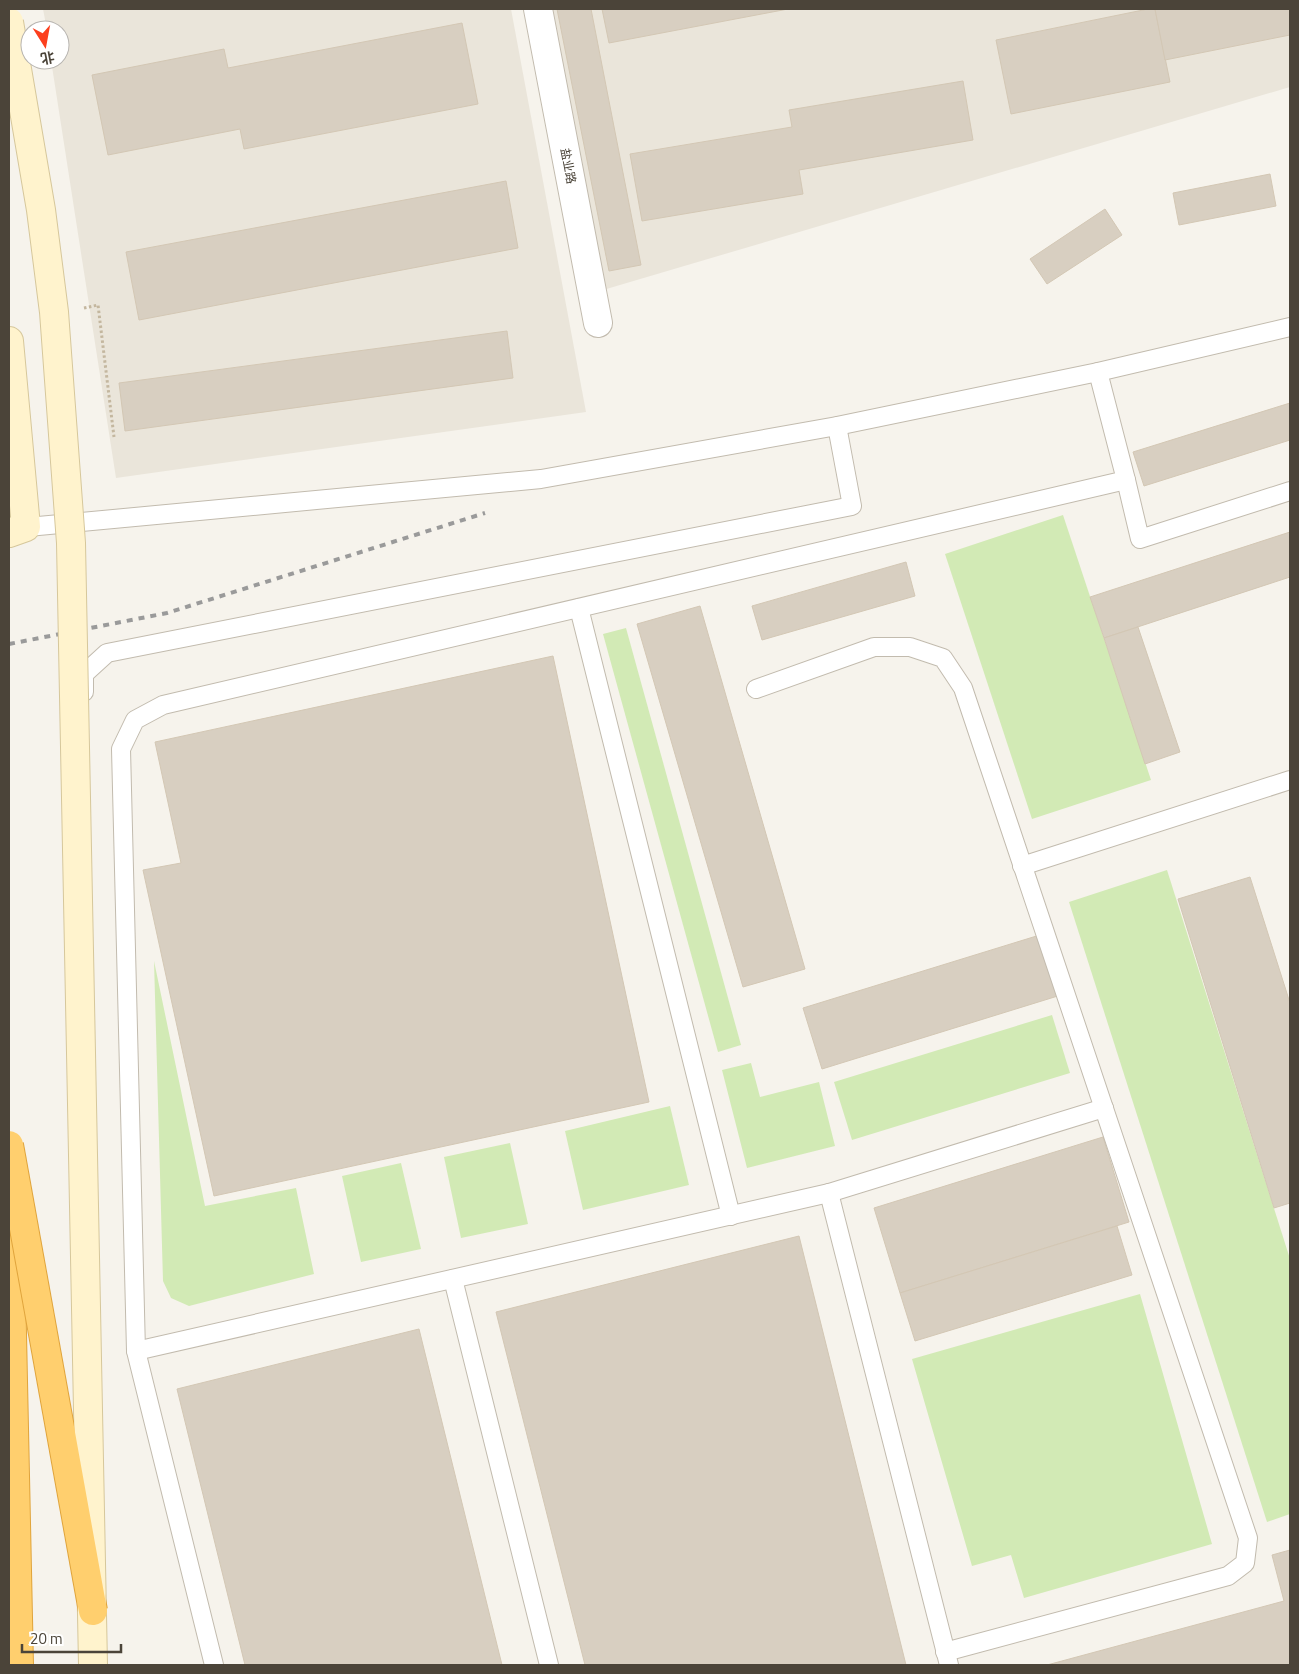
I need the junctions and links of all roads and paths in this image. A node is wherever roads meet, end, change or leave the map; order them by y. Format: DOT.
graph roads {
  1 [pos="538,9"];
  2 [pos="9,22"];
  3 [pos="98,305"];
  4 [pos="598,323"];
  5 [pos="1290,327"];
  6 [pos="9,341"];
  7 [pos="1098,372"];
  8 [pos="837,426"];
  9 [pos="114,437"];
  10 [pos="1126,480"];
  11 [pos="1290,490"];
  12 [pos="14,529"];
  13 [pos="579,608"];
  14 [pos="756,689"];
  15 [pos="1290,780"];
  16 [pos="1022,866"];
  17 [pos="1104,1108"];
  18 [pos="9,1145"];
  19 [pos="9,1165"];
  20 [pos="829,1193"];
  21 [pos="731,1216"];
  22 [pos="453,1279"];
  23 [pos="86,1298"];
  24 [pos="136,1351"];
  25 [pos="93,1611"];
  26 [pos="947,1659"];
  27 [pos="19,1665"];
  28 [pos="87,1665"];
  29 [pos="93,1665"];
  30 [pos="214,1665"];
  31 [pos="549,1665"];
  1 -- 4 [label="street, 盐业路"];
  2 -- 23 [label="main road, bridge"];
  3 -- 9 [label="path"];
  5 -- 7 [label="lane"];
  6 -- 12 [label="main road"];
  7 -- 8 [label="lane"];
  7 -- 10 [label="lane"];
  8 -- 12 [label="lane"];
  8 -- 23 [label="lane"];
  10 -- 11 [label="lane"];
  10 -- 13 [label="lane"];
  13 -- 21 [label="lane"];
  13 -- 24 [label="lane"];
  14 -- 16 [label="lane"];
  15 -- 16 [label="lane"];
  16 -- 17 [label="lane"];
  17 -- 20 [label="lane"];
  17 -- 26 [label="lane"];
  18 -- 25 [label="highway, bridge"];
  19 -- 27 [label="highway"];
  20 -- 21 [label="lane"];
  20 -- 26 [label="lane"];
  21 -- 22 [label="lane"];
  22 -- 24 [label="lane"];
  22 -- 31 [label="lane"];
  23 -- 25 [label="main road, bridge"];
  23 -- 28 [label="lane"];
  24 -- 30 [label="lane"];
  25 -- 29 [label="main road, bridge"];
}
